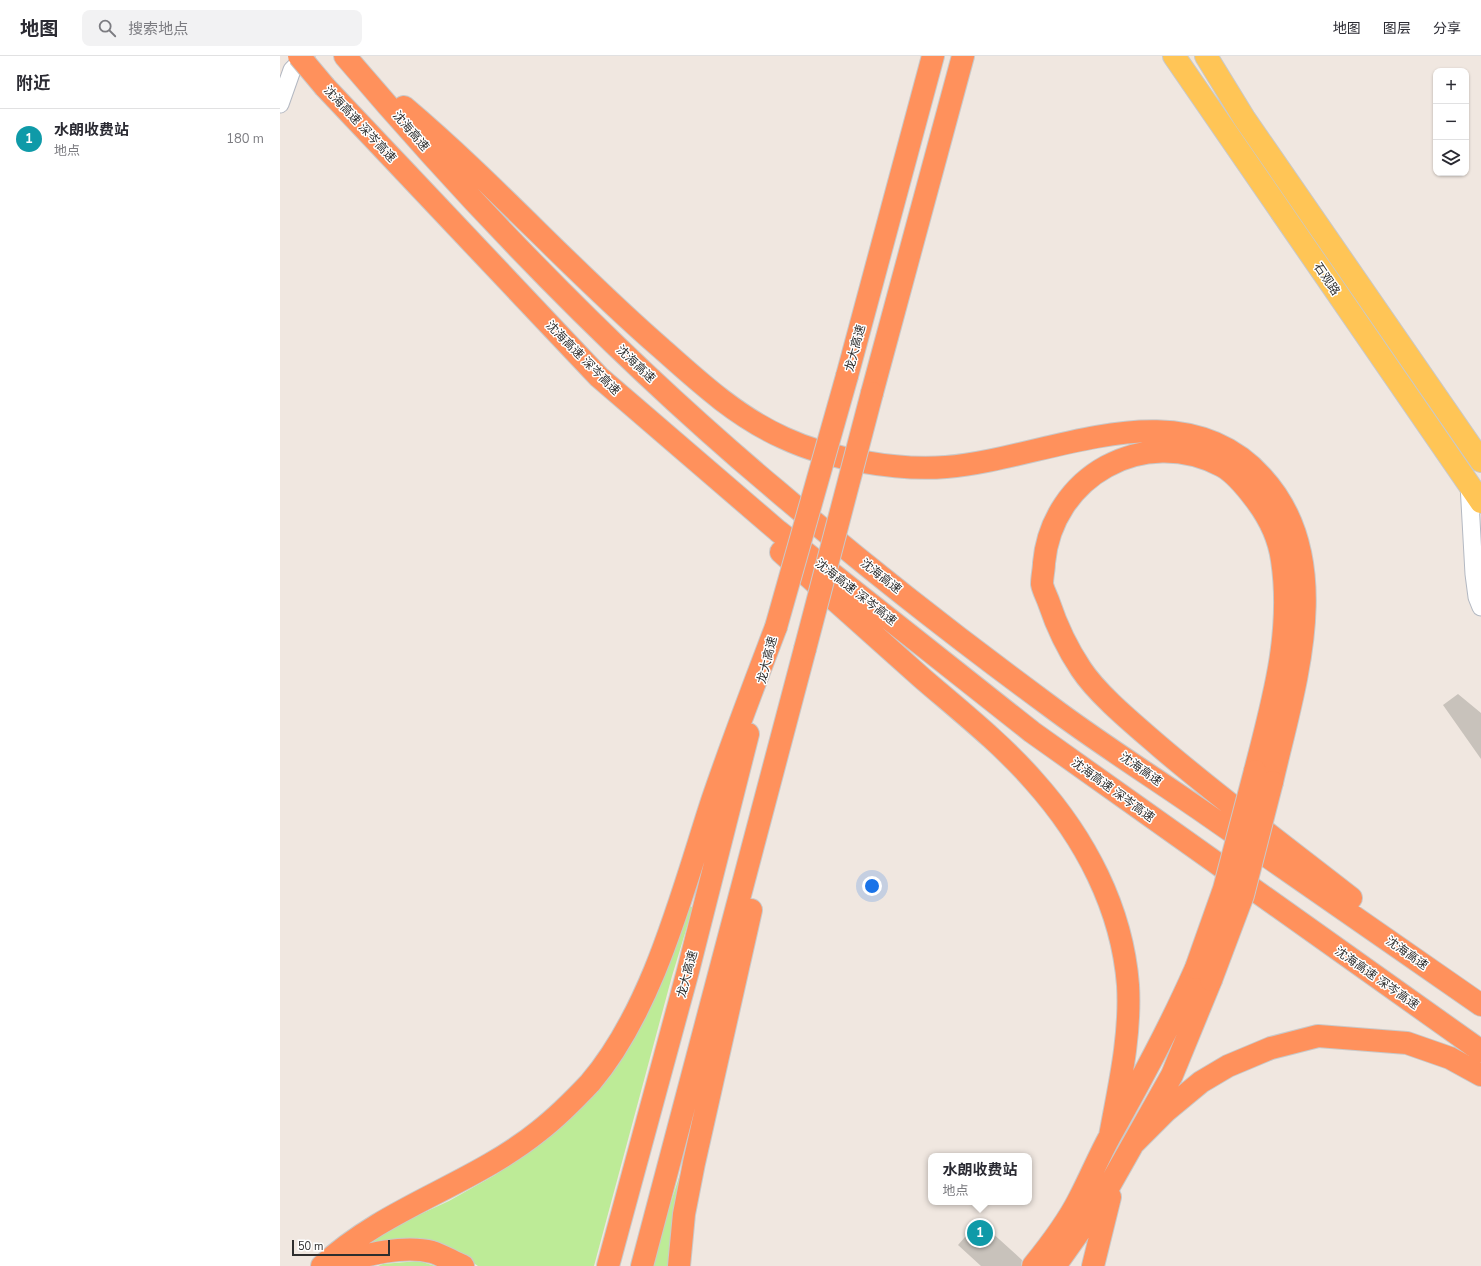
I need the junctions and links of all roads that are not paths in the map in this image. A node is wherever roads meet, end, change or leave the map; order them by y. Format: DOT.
graph roads {
  1 [pos="299,56"];
  2 [pos="306,56"];
  3 [pos="934,56"];
  4 [pos="963,56"];
  5 [pos="1174,56"];
  6 [pos="1206,56"];
  7 [pos="348,60"];
  8 [pos="280,104"];
  9 [pos="599,377"];
  10 [pos="1481,461"];
  11 [pos="1469,484"];
  12 [pos="1481,502"];
  13 [pos="1481,607"];
  14 [pos="776,627"];
  15 [pos="782,739"];
  16 [pos="1264,776"];
  17 [pos="1204,974"];
  18 [pos="1481,1000"];
  19 [pos="1481,1005"];
  20 [pos="1481,1051"];
  21 [pos="1481,1076"];
  22 [pos="1110,1136"];
  23 [pos="1133,1144"];
  24 [pos="1094,1168"];
  25 [pos="1119,1169"];
  26 [pos="322,1266"];
  27 [pos="342,1266"];
  28 [pos="463,1266"];
  29 [pos="608,1266"];
  30 [pos="642,1266"];
  31 [pos="679,1266"];
  32 [pos="1016,1266"];
  33 [pos="1033,1266"];
  34 [pos="1055,1266"];
  35 [pos="1093,1266"];
  1 -- 9 [label="highway, 沈海高速 深岑高速, bridge"];
  2 -- 8 [label="street"];
  3 -- 14 [label="highway, 龙大高速, bridge"];
  4 -- 15 [label="highway, bridge"];
  5 -- 11 [label="main road, 石观路"];
  6 -- 10 [label="main road, 石观路"];
  7 -- 16 [label="highway"];
  7 -- 19 [label="highway, 沈海高速"];
  9 -- 20 [label="highway, 沈海高速 深岑高速"];
  9 -- 22 [label="highway"];
  11 -- 12 [label="main road, 石观路"];
  11 -- 13 [label="street"];
  14 -- 26 [label="highway"];
  14 -- 29 [label="highway, 龙大高速"];
  15 -- 30 [label="highway"];
  15 -- 31 [label="highway"];
  16 -- 17 [label="highway, bridge"];
  16 -- 18 [label="highway"];
  17 -- 22 [label="highway"];
  17 -- 23 [label="highway"];
  21 -- 23 [label="highway"];
  22 -- 24 [label="highway"];
  23 -- 25 [label="highway"];
  24 -- 32 [label="highway"];
  24 -- 33 [label="highway"];
  25 -- 34 [label="highway"];
  25 -- 35 [label="highway"];
  27 -- 28 [label="highway"];
}
